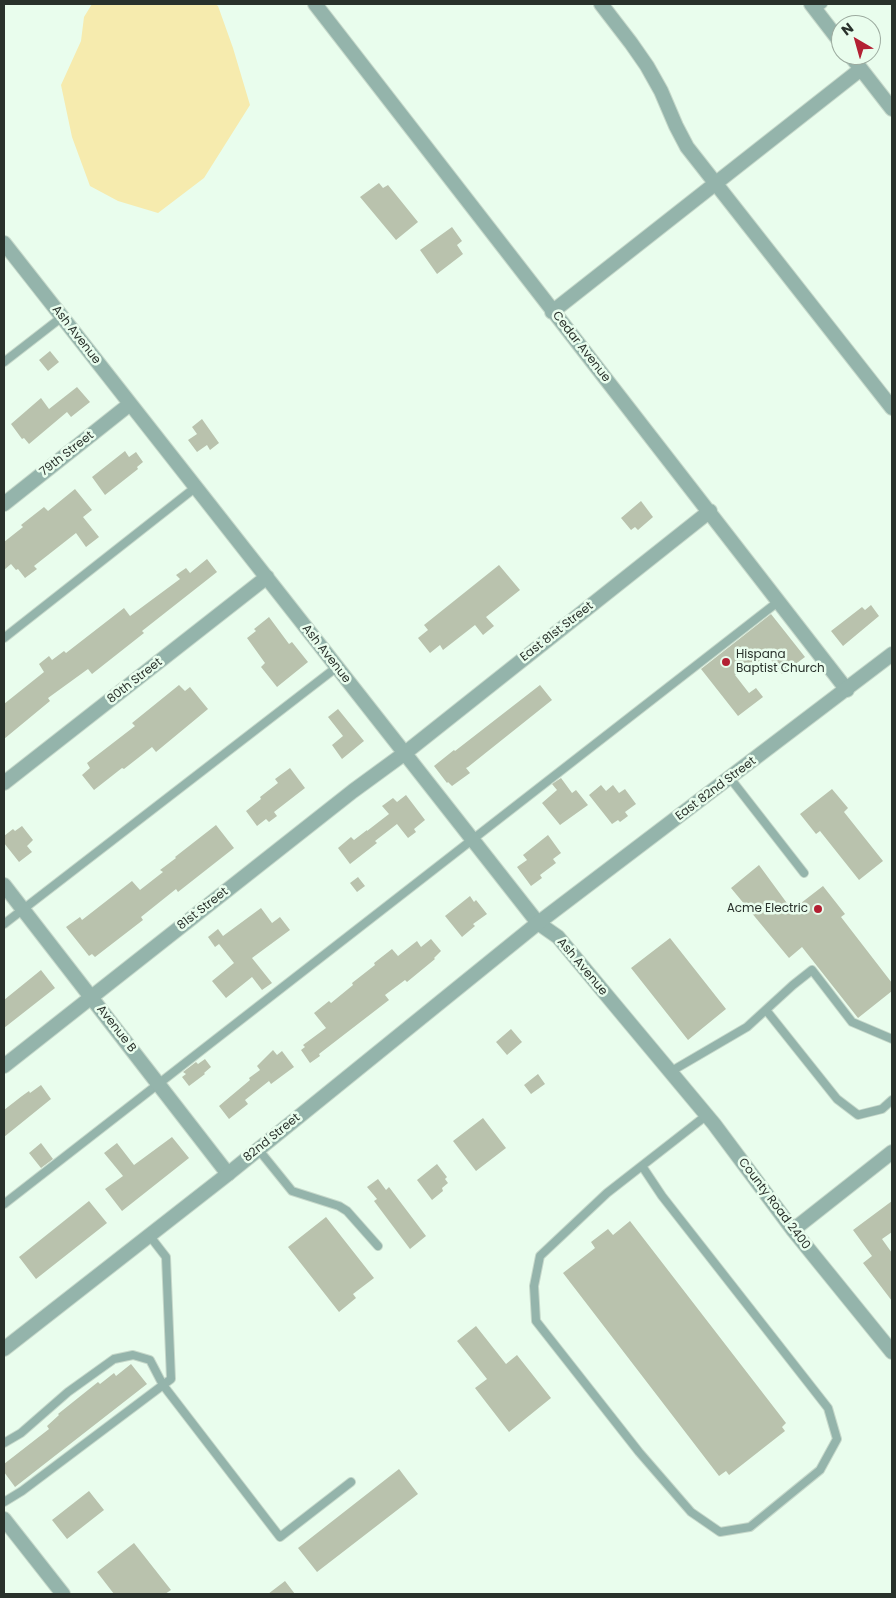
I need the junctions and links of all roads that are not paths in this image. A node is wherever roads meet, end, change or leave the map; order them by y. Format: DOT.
graph roads {
  1 [pos="315,4"];
  2 [pos="601,4"];
  3 [pos="817,6"];
  4 [pos="831,28"];
  5 [pos="858,65"];
  6 [pos="861,69"];
  7 [pos="892,109"];
  8 [pos="714,184"];
  9 [pos="4,243"];
  10 [pos="552,312"];
  11 [pos="62,317"];
  12 [pos="4,362"];
  13 [pos="130,404"];
  14 [pos="892,408"];
  15 [pos="196,487"];
  16 [pos="4,504"];
  17 [pos="710,511"];
  18 [pos="267,578"];
  19 [pos="779,601"];
  20 [pos="4,638"];
  21 [pos="892,654"];
  22 [pos="337,667"];
  23 [pos="847,690"];
  24 [pos="405,753"];
  25 [pos="730,778"];
  26 [pos="4,784"];
  27 [pos="472,839"];
  28 [pos="804,872"];
  29 [pos="4,885"];
  30 [pos="23,909"];
  31 [pos="538,923"];
  32 [pos="4,924"];
  33 [pos="91,997"];
  34 [pos="766,1010"];
  35 [pos="892,1039"];
  36 [pos="657,1056"];
  37 [pos="4,1066"];
  38 [pos="670,1072"];
  39 [pos="158,1083"];
  40 [pos="892,1100"];
  41 [pos="707,1116"];
  42 [pos="258,1149"];
  43 [pos="892,1152"];
  44 [pos="642,1166"];
  45 [pos="228,1174"];
  46 [pos="4,1204"];
  47 [pos="793,1230"];
  48 [pos="149,1235"];
  49 [pos="378,1246"];
  50 [pos="4,1349"];
  51 [pos="892,1352"];
  52 [pos="163,1385"];
  53 [pos="4,1444"];
  54 [pos="351,1482"];
  55 [pos="4,1502"];
  56 [pos="4,1519"];
  57 [pos="63,1594"];
  1 -- 10 [label="street, Cedar Avenue"];
  2 -- 8 [label="street"];
  3 -- 4 [label="street"];
  5 -- 6 [label="street"];
  6 -- 7 [label="street"];
  6 -- 8 [label="street"];
  8 -- 10 [label="street"];
  8 -- 14 [label="street"];
  9 -- 11 [label="street, Ash Avenue"];
  10 -- 17 [label="street, Cedar Avenue"];
  11 -- 12 [label="lane"];
  11 -- 13 [label="street, Ash Avenue"];
  13 -- 15 [label="street, Ash Avenue"];
  13 -- 16 [label="street, 79th Street"];
  15 -- 18 [label="street, Ash Avenue"];
  15 -- 20 [label="lane"];
  17 -- 19 [label="street, Cedar Avenue"];
  17 -- 24 [label="street, East 81st Street"];
  18 -- 22 [label="street, Ash Avenue"];
  18 -- 26 [label="street, 80th Street"];
  19 -- 23 [label="street, Cedar Avenue"];
  19 -- 27 [label="lane"];
  21 -- 23 [label="street, East 82nd Street"];
  22 -- 24 [label="street, Ash Avenue"];
  22 -- 30 [label="lane"];
  23 -- 25 [label="street, East 82nd Street"];
  24 -- 27 [label="street, Ash Avenue"];
  24 -- 33 [label="street, 81st Street"];
  25 -- 28 [label="lane"];
  25 -- 31 [label="street, East 82nd Street"];
  27 -- 31 [label="street, Ash Avenue"];
  27 -- 39 [label="lane"];
  29 -- 30 [label="street, Avenue B"];
  30 -- 32 [label="lane"];
  30 -- 33 [label="street, Avenue B"];
  31 -- 36 [label="street, Ash Avenue"];
  31 -- 42 [label="street, 82nd Street"];
  33 -- 37 [label="street, 81st Street"];
  33 -- 39 [label="street, Avenue B"];
  34 -- 35 [label="lane"];
  34 -- 38 [label="lane"];
  34 -- 40 [label="lane"];
  36 -- 38 [label="street, County Road 2400"];
  38 -- 41 [label="street, County Road 2400"];
  39 -- 45 [label="street, Avenue B"];
  39 -- 46 [label="lane"];
  41 -- 44 [label="lane"];
  41 -- 47 [label="street, County Road 2400"];
  42 -- 45 [label="street, 82nd Street"];
  42 -- 49 [label="lane"];
  43 -- 47 [label="street"];
  44 -- 44 [label="lane"];
  45 -- 48 [label="street, 82nd Street"];
  47 -- 51 [label="street, County Road 2400"];
  48 -- 50 [label="street, 82nd Street"];
  48 -- 52 [label="lane"];
  52 -- 53 [label="lane"];
  52 -- 54 [label="lane"];
  52 -- 55 [label="lane"];
  56 -- 57 [label="street"];
}
